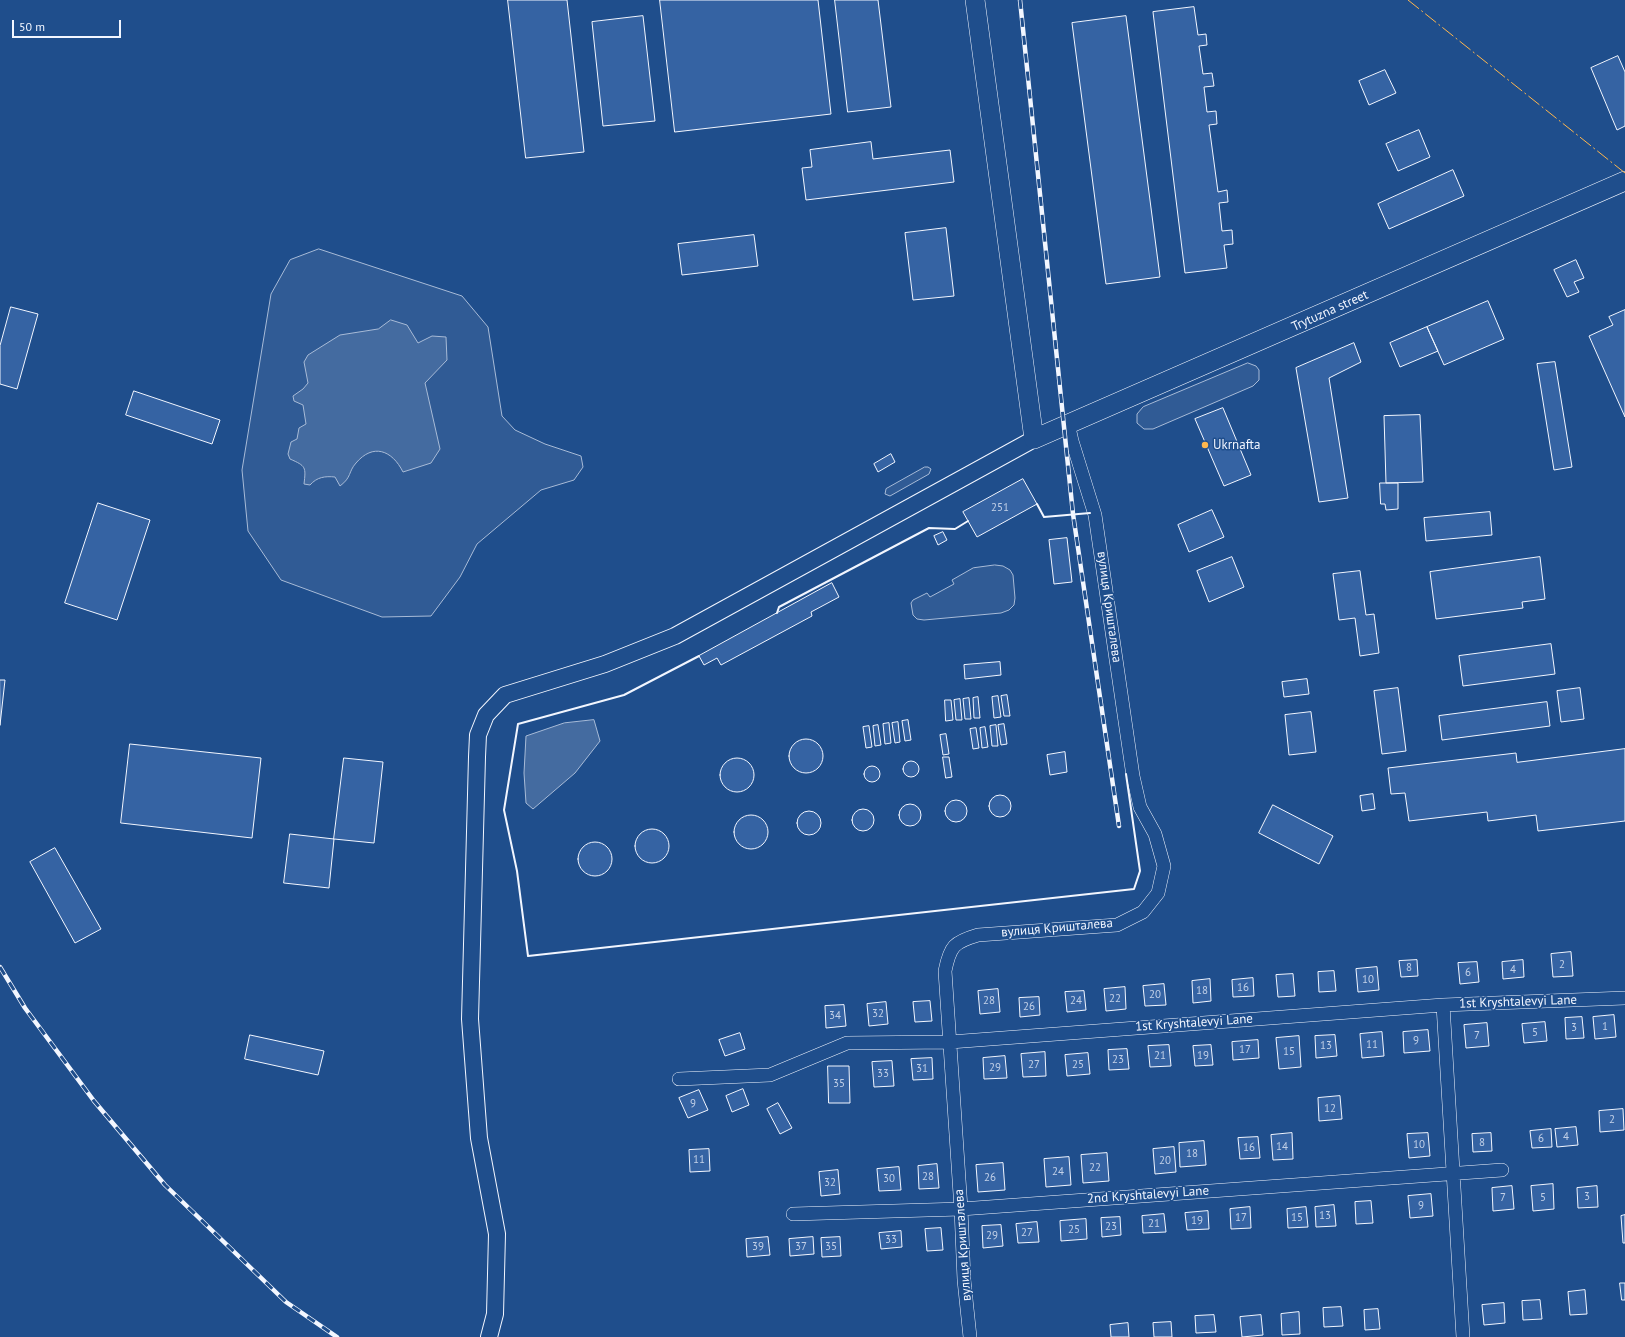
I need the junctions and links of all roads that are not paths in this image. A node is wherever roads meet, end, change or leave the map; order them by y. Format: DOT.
graph roads {
  1 [pos="975,0"];
  2 [pos="1625,181"];
  3 [pos="1068,423"];
  4 [pos="1034,439"];
  5 [pos="1625,998"];
  6 [pos="1443,1004"];
  7 [pos="950,1042"];
  8 [pos="679,1078"];
  9 [pos="1502,1170"];
  10 [pos="1453,1172"];
  11 [pos="961,1209"];
  12 [pos="793,1214"];
  13 [pos="489,1337"];
  14 [pos="970,1337"];
  15 [pos="1463,1337"];
  1 -- 4 [label="main road"];
  2 -- 3 [label="main road, Trytuzna street"];
  3 -- 4 [label="main road, Trytuzna street"];
  3 -- 7 [label="street, вулиця Кришталева"];
  4 -- 13 [label="street"];
  5 -- 6 [label="street, 1st Kryshtalevyi Lane"];
  6 -- 7 [label="street, 1st Kryshtalevyi Lane"];
  6 -- 10 [label="street"];
  7 -- 8 [label="street, 1st Kryshtalevyi Lane"];
  7 -- 11 [label="street, вулиця Кришталева"];
  9 -- 10 [label="street, 2nd Kryshtalevyi Lane"];
  10 -- 11 [label="street, 2nd Kryshtalevyi Lane"];
  10 -- 15 [label="street"];
  11 -- 12 [label="street, 2nd Kryshtalevyi Lane"];
  11 -- 14 [label="street, вулиця Кришталева"];
}
